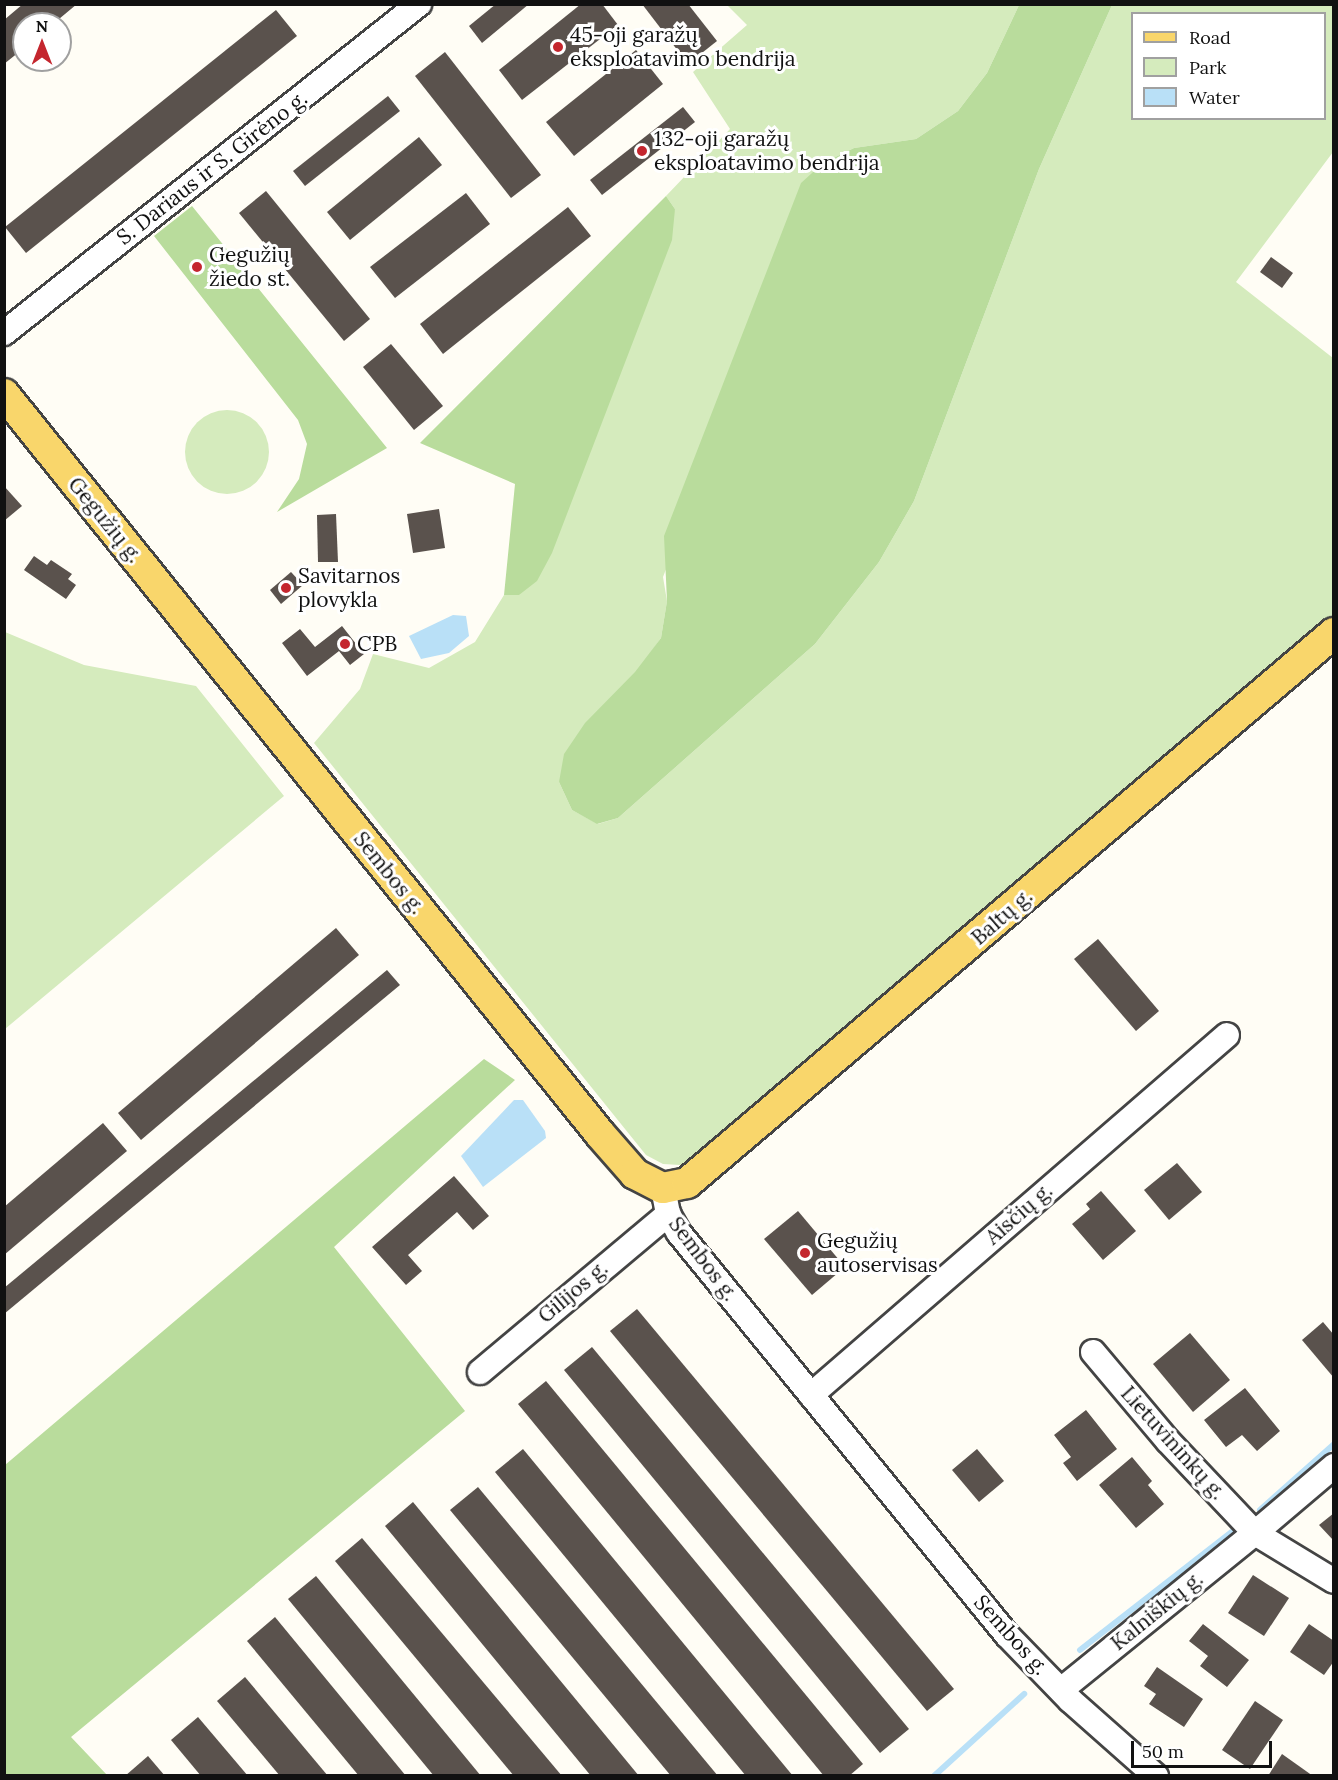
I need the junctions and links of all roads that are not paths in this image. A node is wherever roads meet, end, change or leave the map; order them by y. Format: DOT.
graph roads {
  1 [pos="419,4"];
  2 [pos="4,333"];
  3 [pos="4,394"];
  4 [pos="1334,633"];
  5 [pos="206,645"];
  6 [pos="1227,1035"];
  7 [pos="665,1201"];
  8 [pos="1093,1352"];
  9 [pos="480,1372"];
  10 [pos="811,1395"];
  11 [pos="1334,1466"];
  12 [pos="1255,1533"];
  13 [pos="1334,1581"];
  14 [pos="1061,1690"];
  15 [pos="1156,1776"];
  1 -- 2 [label="street, S. Dariaus ir S. Girėno g."];
  3 -- 5 [label="main road, Gegužių g."];
  4 -- 7 [label="main road, Baltų g."];
  5 -- 7 [label="main road, Sembos g."];
  6 -- 10 [label="street, Aisčių g."];
  7 -- 9 [label="street, Gilijos g."];
  7 -- 10 [label="street, Sembos g."];
  8 -- 12 [label="street, Lietuvininkų g."];
  10 -- 14 [label="street, Sembos g."];
  11 -- 12 [label="street, Kalniškių g."];
  12 -- 13 [label="street"];
  12 -- 14 [label="street, Kalniškių g."];
  14 -- 15 [label="street, Sembos g."];
}
